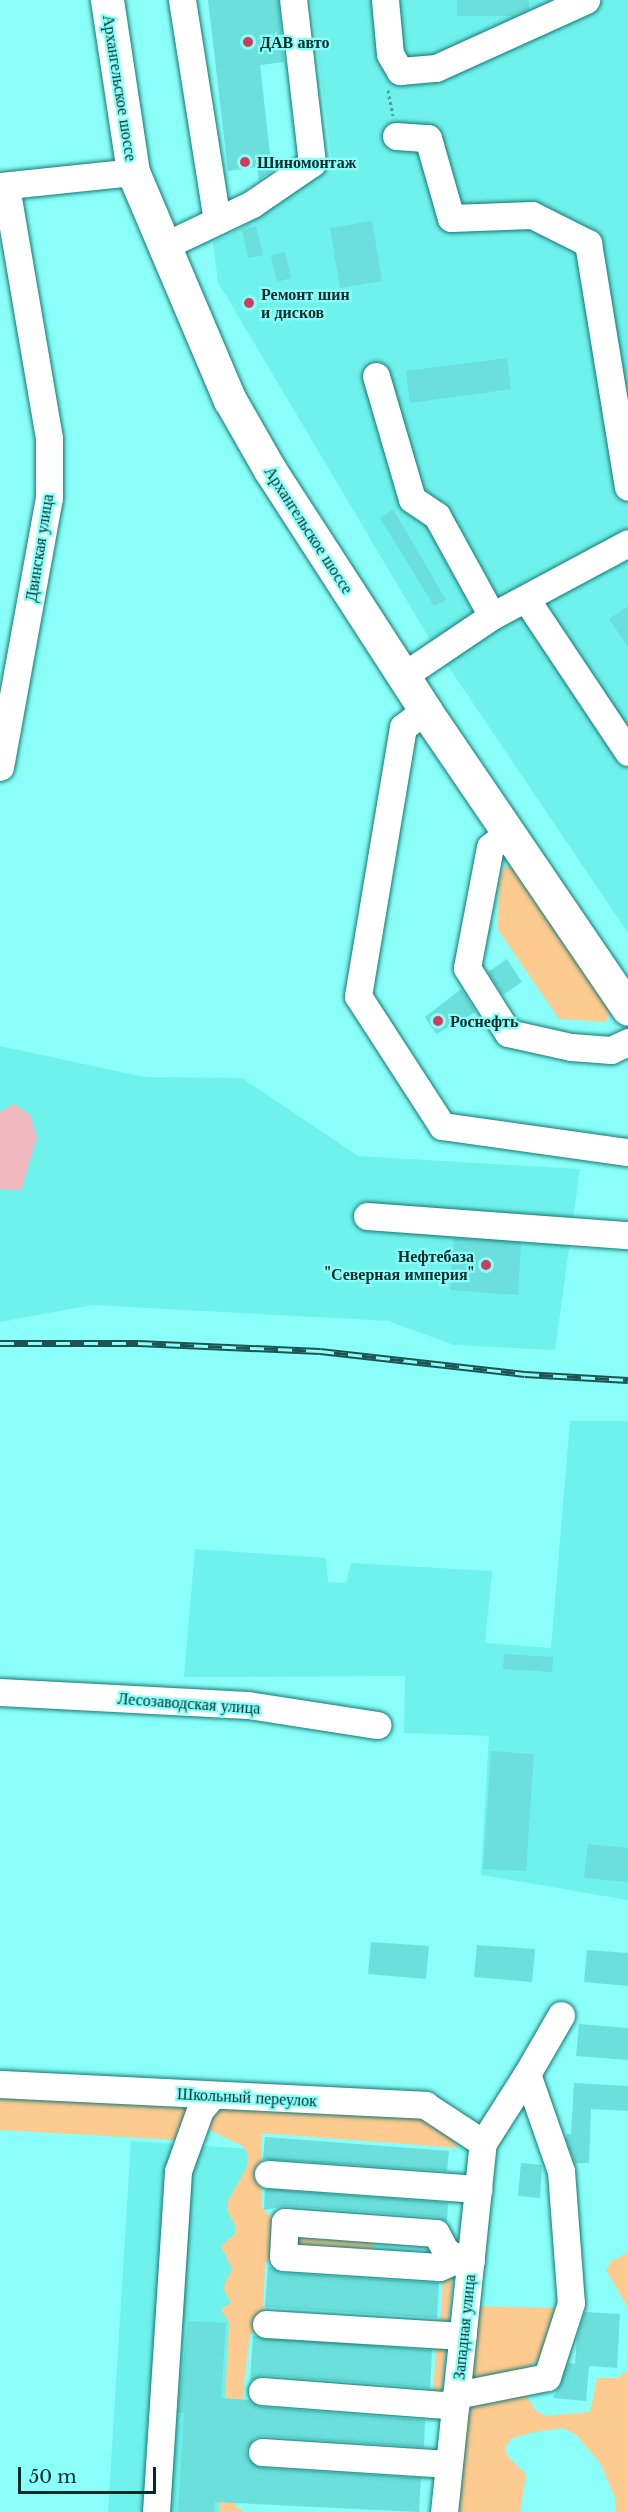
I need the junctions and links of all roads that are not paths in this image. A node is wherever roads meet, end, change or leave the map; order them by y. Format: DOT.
graph roads {
  1 [pos="107,0"];
  2 [pos="182,0"];
  3 [pos="293,0"];
  4 [pos="385,0"];
  5 [pos="586,0"];
  6 [pos="396,136"];
  7 [pos="133,171"];
  8 [pos="3,187"];
  9 [pos="217,220"];
  10 [pos="162,247"];
  11 [pos="376,376"];
  12 [pos="628,487"];
  13 [pos="628,543"];
  14 [pos="526,598"];
  15 [pos="492,615"];
  16 [pos="403,676"];
  17 [pos="425,710"];
  18 [pos="628,752"];
  19 [pos="0,767"];
  20 [pos="508,832"];
  21 [pos="628,1009"];
  22 [pos="628,1042"];
  23 [pos="628,1152"];
  24 [pos="367,1216"];
  25 [pos="628,1235"];
  26 [pos="0,1692"];
  27 [pos="377,1725"];
  28 [pos="561,2015"];
  29 [pos="527,2074"];
  30 [pos="0,2084"];
  31 [pos="213,2095"];
  32 [pos="483,2143"];
  33 [pos="268,2174"];
  34 [pos="478,2189"];
  35 [pos="464,2260"];
  36 [pos="266,2324"];
  37 [pos="463,2336"];
  38 [pos="262,2391"];
  39 [pos="456,2401"];
  40 [pos="262,2452"];
  41 [pos="449,2464"];
  42 [pos="156,2512"];
  43 [pos="444,2512"];
  1 -- 7 [label="main road, Архангельское шоссе"];
  2 -- 9 [label="street"];
  3 -- 9 [label="street"];
  4 -- 5 [label="street"];
  6 -- 12 [label="street"];
  7 -- 8 [label="street"];
  7 -- 10 [label="main road, Архангельское шоссе"];
  8 -- 19 [label="street, Двинская улица"];
  9 -- 10 [label="street"];
  10 -- 16 [label="main road, Архангельское шоссе"];
  11 -- 15 [label="street"];
  13 -- 14 [label="street"];
  14 -- 15 [label="street"];
  14 -- 18 [label="street"];
  15 -- 16 [label="street"];
  16 -- 17 [label="main road, Архангельское шоссе"];
  17 -- 20 [label="main road, Архангельское шоссе"];
  17 -- 23 [label="street"];
  20 -- 21 [label="main road, Архангельское шоссе"];
  20 -- 22 [label="street"];
  24 -- 25 [label="street"];
  26 -- 27 [label="street, Лесозаводская улица"];
  28 -- 29 [label="street"];
  29 -- 32 [label="street"];
  29 -- 39 [label="street"];
  30 -- 31 [label="street, Школьный переулок"];
  31 -- 32 [label="street, Школьный переулок"];
  31 -- 42 [label="street"];
  32 -- 34 [label="street, Западная улица"];
  33 -- 34 [label="street"];
  34 -- 35 [label="street, Западная улица"];
  35 -- 35 [label="street"];
  35 -- 37 [label="street, Западная улица"];
  36 -- 37 [label="street"];
  37 -- 39 [label="street, Западная улица"];
  38 -- 39 [label="street"];
  39 -- 41 [label="street, Западная улица"];
  40 -- 41 [label="street"];
  41 -- 43 [label="street, Западная улица"];
}
